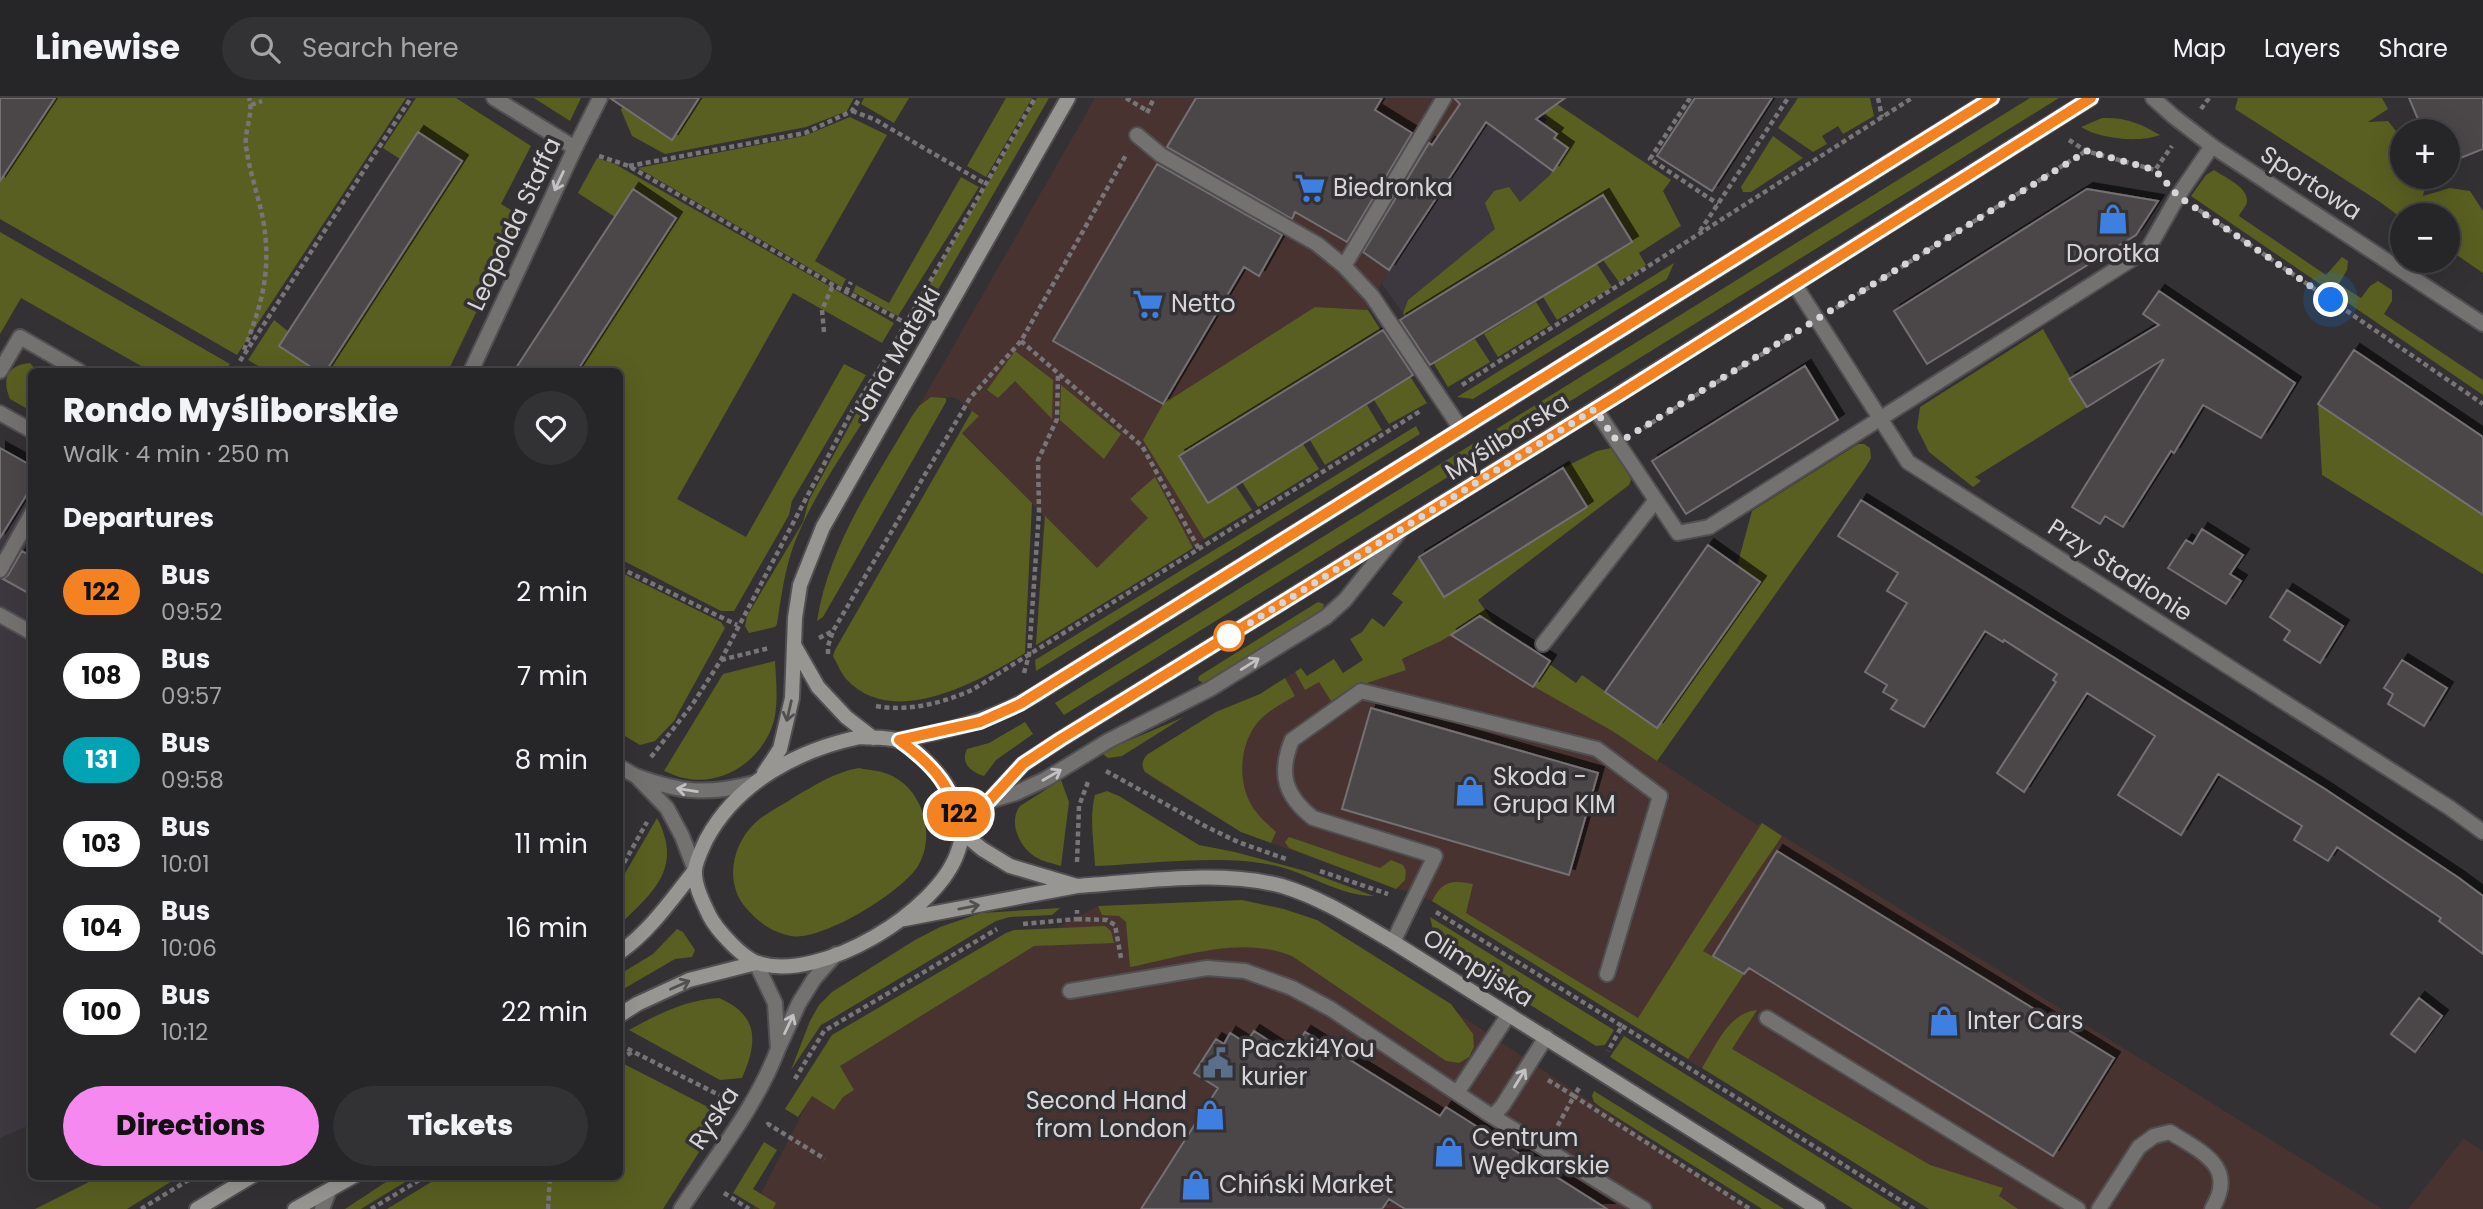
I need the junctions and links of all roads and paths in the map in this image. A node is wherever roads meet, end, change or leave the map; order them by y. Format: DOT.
graph roads {
  1 [pos="250,98"];
  2 [pos="411,98"];
  3 [pos="494,98"];
  4 [pos="600,98"];
  5 [pos="860,98"];
  6 [pos="1035,98"];
  7 [pos="1068,98"];
  8 [pos="1126,98"];
  9 [pos="1154,98"];
  10 [pos="1444,98"];
  11 [pos="1690,98"];
  12 [pos="1788,98"];
  13 [pos="1878,98"];
  14 [pos="1912,98"];
  15 [pos="1992,98"];
  16 [pos="2091,98"];
  17 [pos="2153,98"];
  18 [pos="2209,98"];
  19 [pos="262,101"];
  20 [pos="251,105"];
  21 [pos="852,111"];
  22 [pos="1148,111"];
  23 [pos="1882,117"];
  24 [pos="2048,127"];
  25 [pos="2186,127"];
  26 [pos="1137,135"];
  27 [pos="2212,146"];
  28 [pos="575,148"];
  29 [pos="2087,151"];
  30 [pos="628,166"];
  31 [pos="2155,170"];
  32 [pos="984,183"];
  33 [pos="2178,196"];
  34 [pos="1718,204"];
  35 [pos="1699,233"];
  36 [pos="1344,266"];
  37 [pos="851,282"];
  38 [pos="833,285"];
  39 [pos="1795,285"];
  40 [pos="846,292"];
  41 [pos="1817,319"];
  42 [pos="906,323"];
  43 [pos="2483,324"];
  44 [pos="824,332"];
  45 [pos="1021,341"];
  46 [pos="74,368"];
  47 [pos="472,368"];
  48 [pos="0,371"];
  49 [pos="1058,375"];
  50 [pos="1440,399"];
  51 [pos="2483,404"];
  52 [pos="1595,409"];
  53 [pos="0,413"];
  54 [pos="1881,418"];
  55 [pos="28,429"];
  56 [pos="1461,429"];
  57 [pos="1614,438"];
  58 [pos="1656,500"];
  59 [pos="28,520"];
  60 [pos="1401,528"];
  61 [pos="1199,549"];
  62 [pos="623,569"];
  63 [pos="0,570"];
  64 [pos="0,615"];
  65 [pos="737,625"];
  66 [pos="28,631"];
  67 [pos="833,631"];
  68 [pos="794,644"];
  69 [pos="1544,644"];
  70 [pos="1029,655"];
  71 [pos="721,660"];
  72 [pos="829,660"];
  73 [pos="1033,696"];
  74 [pos="870,703"];
  75 [pos="873,738"];
  76 [pos="899,740"];
  77 [pos="1117,764"];
  78 [pos="623,769"];
  79 [pos="1084,775"];
  80 [pos="636,776"];
  81 [pos="758,780"];
  82 [pos="1088,782"];
  83 [pos="989,801"];
  84 [pos="639,814"];
  85 [pos="2483,832"];
  86 [pos="963,833"];
  87 [pos="623,865"];
  88 [pos="695,870"];
  89 [pos="1077,886"];
  90 [pos="901,919"];
  91 [pos="1077,919"];
  92 [pos="1013,925"];
  93 [pos="1000,926"];
  94 [pos="1393,942"];
  95 [pos="623,950"];
  96 [pos="836,954"];
  97 [pos="756,963"];
  98 [pos="1607,974"];
  99 [pos="1125,981"];
  100 [pos="1070,990"];
  101 [pos="623,1013"];
  102 [pos="1509,1014"];
  103 [pos="1767,1018"];
  104 [pos="1622,1026"];
  105 [pos="1546,1037"];
  106 [pos="623,1047"];
  107 [pos="778,1049"];
  108 [pos="632,1052"];
  109 [pos="623,1057"];
  110 [pos="1593,1066"];
  111 [pos="1527,1068"];
  112 [pos="789,1089"];
  113 [pos="1457,1093"];
  114 [pos="1574,1096"];
  115 [pos="747,1111"];
  116 [pos="1491,1115"];
  117 [pos="768,1124"];
  118 [pos="761,1135"];
  119 [pos="1545,1148"];
  120 [pos="825,1159"];
  121 [pos="188,1180"];
  122 [pos="245,1180"];
  123 [pos="347,1180"];
  124 [pos="419,1180"];
  125 [pos="550,1180"];
  126 [pos="731,1181"];
  127 [pos="329,1191"];
  128 [pos="724,1193"];
  129 [pos="718,1201"];
  130 [pos="141,1209"];
  131 [pos="197,1209"];
  132 [pos="295,1209"];
  133 [pos="322,1209"];
  134 [pos="371,1209"];
  135 [pos="548,1209"];
  136 [pos="681,1209"];
  137 [pos="750,1209"];
  138 [pos="1644,1209"];
  139 [pos="1750,1209"];
  140 [pos="1818,1209"];
  141 [pos="1914,1209"];
  142 [pos="2077,1209"];
  143 [pos="2099,1209"];
  144 [pos="2212,1209"];
  1 -- 20 [label="path"];
  2 -- 20 [label="path"];
  3 -- 28 [label="street"];
  4 -- 28 [label="street, Leopolda Staffa"];
  5 -- 21 [label="path"];
  6 -- 32 [label="path"];
  7 -- 68 [label="main road, Jana Matejki"];
  8 -- 22 [label="path"];
  9 -- 22 [label="path"];
  10 -- 36 [label="street"];
  11 -- 34 [label="path"];
  12 -- 34 [label="path"];
  13 -- 23 [label="path"];
  14 -- 23 [label="path"];
  15 -- 56 [label="main road, Myśliborska"];
  16 -- 24 [label="main road, Myśliborska"];
  17 -- 25 [label="street, Sportowa"];
  18 -- 25 [label="path"];
  19 -- 20 [label="path"];
  21 -- 30 [label="path"];
  21 -- 32 [label="path"];
  22 -- 26 [label="path"];
  23 -- 35 [label="path"];
  24 -- 29 [label="path"];
  24 -- 39 [label="main road, Myśliborska"];
  25 -- 27 [label="street, Sportowa"];
  25 -- 31 [label="path"];
  26 -- 36 [label="street"];
  26 -- 45 [label="path"];
  27 -- 33 [label="street"];
  27 -- 43 [label="street, Sportowa"];
  28 -- 30 [label="path"];
  28 -- 47 [label="street, Leopolda Staffa, one-way"];
  29 -- 31 [label="path"];
  29 -- 41 [label="path"];
  30 -- 38 [label="path"];
  31 -- 33 [label="path"];
  32 -- 42 [label="path"];
  33 -- 51 [label="path"];
  33 -- 54 [label="street"];
  34 -- 35 [label="path"];
  35 -- 50 [label="path"];
  36 -- 50 [label="street"];
  37 -- 40 [label="path"];
  38 -- 40 [label="path"];
  38 -- 44 [label="path"];
  39 -- 41 [label="street, Przy Stadionie"];
  39 -- 52 [label="main road, Myśliborska"];
  40 -- 42 [label="path"];
  41 -- 54 [label="street, Przy Stadionie"];
  41 -- 57 [label="path"];
  42 -- 65 [label="path"];
  45 -- 49 [label="path"];
  45 -- 67 [label="path"];
  46 -- 48 [label="street"];
  49 -- 61 [label="path"];
  49 -- 70 [label="path"];
  50 -- 56 [label="street"];
  50 -- 61 [label="path"];
  52 -- 57 [label="street"];
  52 -- 60 [label="main road, Myśliborska"];
  53 -- 55 [label="street"];
  54 -- 58 [label="street"];
  54 -- 85 [label="street, Przy Stadionie"];
  56 -- 73 [label="main road, Myśliborska"];
  57 -- 58 [label="street"];
  58 -- 69 [label="street"];
  59 -- 63 [label="street"];
  60 -- 83 [label="main road, Myśliborska"];
  83 -- 60 [label="street, one-way"];
  61 -- 70 [label="path"];
  62 -- 65 [label="path"];
  64 -- 66 [label="street"];
  65 -- 71 [label="path"];
  67 -- 68 [label="path"];
  67 -- 72 [label="path"];
  68 -- 71 [label="path"];
  68 -- 75 [label="main road"];
  68 -- 81 [label="main road, Jana Matejki, one-way"];
  70 -- 73 [label="path"];
  70 -- 74 [label="path"];
  71 -- 80 [label="path"];
  73 -- 76 [label="main road, Myśliborska"];
  75 -- 76 [label="main road"];
  75 -- 81 [label="main road"];
  76 -- 86 [label="main road"];
  77 -- 82 [label="path"];
  78 -- 80 [label="street"];
  79 -- 82 [label="path"];
  81 -- 80 [label="street, one-way"];
  80 -- 88 [label="street"];
  81 -- 88 [label="main road"];
  82 -- 89 [label="path"];
  83 -- 86 [label="main road, Myśliborska"];
  84 -- 87 [label="path"];
  86 -- 89 [label="main road, Olimpijska"];
  86 -- 90 [label="main road"];
  88 -- 95 [label="main road"];
  88 -- 97 [label="main road"];
  90 -- 89 [label="main road, Olimpijska, one-way"];
  89 -- 91 [label="path"];
  89 -- 94 [label="main road, Olimpijska"];
  90 -- 96 [label="main road"];
  91 -- 92 [label="path"];
  91 -- 99 [label="path"];
  93 -- 112 [label="path"];
  94 -- 98 [label="street"];
  94 -- 102 [label="main road, Olimpijska"];
  96 -- 97 [label="main road"];
  107 -- 96 [label="street, Ryska, one-way"];
  101 -- 97 [label="main road, one-way"];
  97 -- 107 [label="street, Ryska"];
  99 -- 100 [label="street"];
  99 -- 113 [label="street"];
  102 -- 105 [label="main road, Olimpijska"];
  102 -- 113 [label="street"];
  103 -- 142 [label="street"];
  104 -- 141 [label="path"];
  105 -- 110 [label="main road, Olimpijska"];
  105 -- 111 [label="street"];
  106 -- 108 [label="path"];
  107 -- 115 [label="street, Ryska"];
  108 -- 109 [label="path"];
  108 -- 115 [label="path"];
  110 -- 114 [label="path"];
  110 -- 140 [label="main road, Olimpijska"];
  111 -- 114 [label="path"];
  116 -- 111 [label="street, one-way"];
  113 -- 116 [label="street"];
  114 -- 119 [label="path"];
  114 -- 139 [label="path"];
  115 -- 117 [label="path"];
  115 -- 136 [label="street, Ryska"];
  116 -- 119 [label="street"];
  117 -- 118 [label="path"];
  117 -- 120 [label="path"];
  119 -- 138 [label="street"];
  121 -- 130 [label="path"];
  122 -- 131 [label="main road"];
  123 -- 127 [label="main road"];
  124 -- 134 [label="path"];
  125 -- 135 [label="path"];
  126 -- 128 [label="path"];
  127 -- 132 [label="main road"];
  127 -- 133 [label="street"];
  128 -- 129 [label="path"];
  128 -- 137 [label="path"];
  143 -- 144 [label="street"];
}
